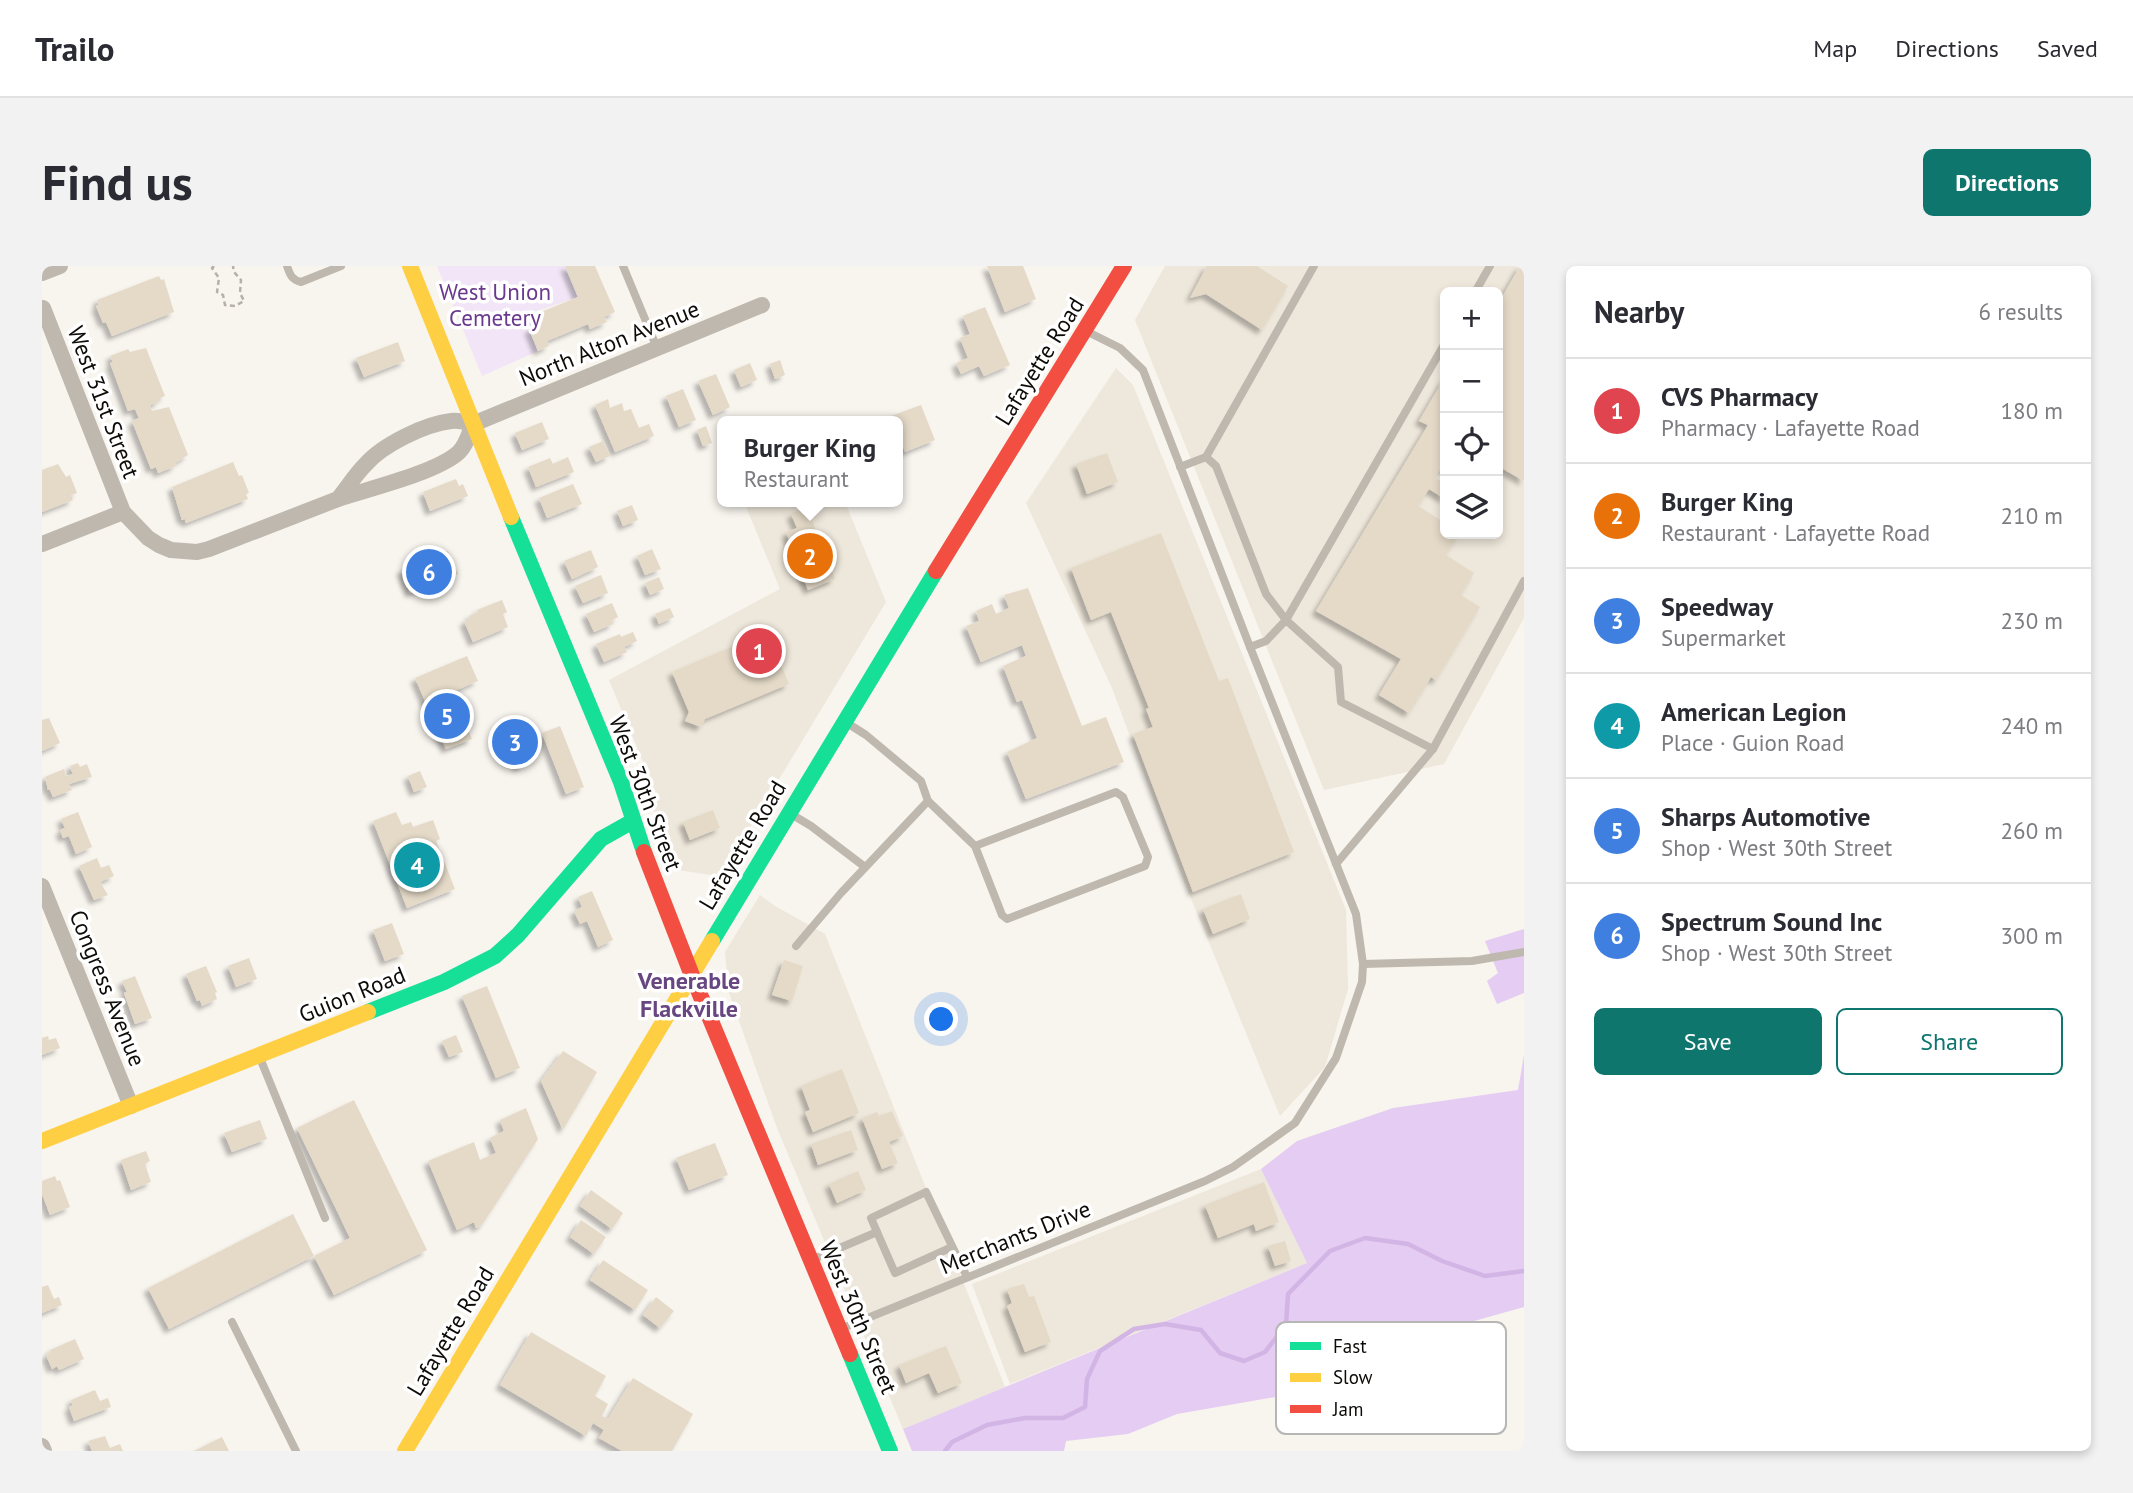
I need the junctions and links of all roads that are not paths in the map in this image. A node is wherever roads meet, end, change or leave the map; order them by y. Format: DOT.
graph roads {
  1 [pos="60,266"];
  2 [pos="287,266"];
  3 [pos="341,266"];
  4 [pos="410,266"];
  5 [pos="623,266"];
  6 [pos="1124,266"];
  7 [pos="1314,266"];
  8 [pos="1490,266"];
  9 [pos="42,273"];
  10 [pos="1478,287"];
  11 [pos="762,305"];
  12 [pos="43,308"];
  13 [pos="1085,330"];
  14 [pos="657,348"];
  15 [pos="1441,350"];
  16 [pos="473,424"];
  17 [pos="1206,457"];
  18 [pos="1180,467"];
  19 [pos="338,499"];
  20 [pos="123,512"];
  21 [pos="42,544"];
  22 [pos="1524,581"];
  23 [pos="1286,620"];
  24 [pos="1250,647"];
  25 [pos="844,721"];
  26 [pos="1433,749"];
  27 [pos="928,800"];
  28 [pos="788,813"];
  29 [pos="633,821"];
  30 [pos="975,846"];
  31 [pos="1336,864"];
  32 [pos="865,867"];
  33 [pos="42,886"];
  34 [pos="796,946"];
  35 [pos="1524,952"];
  36 [pos="1363,964"];
  37 [pos="691,973"];
  38 [pos="259,1055"];
  39 [pos="131,1106"];
  40 [pos="42,1141"];
  41 [pos="325,1218"];
  42 [pos="877,1233"];
  43 [pos="952,1247"];
  44 [pos="811,1260"];
  45 [pos="967,1277"];
  46 [pos="232,1322"];
  47 [pos="840,1329"];
  48 [pos="42,1446"];
  49 [pos="890,1449"];
  50 [pos="44,1451"];
  51 [pos="296,1451"];
  52 [pos="405,1451"];
  1 -- 9 [label="street"];
  2 -- 3 [label="lane"];
  4 -- 16 [label="main road, West 30th Street"];
  5 -- 14 [label="lane"];
  6 -- 13 [label="main road, Lafayette Road"];
  7 -- 17 [label="lane"];
  8 -- 10 [label="lane"];
  11 -- 14 [label="street, North Alton Avenue"];
  12 -- 20 [label="street, West 31st Street"];
  13 -- 18 [label="lane, Merchants Drive"];
  13 -- 25 [label="main road, Lafayette Road"];
  14 -- 16 [label="street, North Alton Avenue"];
  15 -- 23 [label="lane"];
  16 -- 19 [label="street"];
  16 -- 19 [label="street, North Alton Avenue"];
  16 -- 29 [label="main road, West 30th Street"];
  17 -- 18 [label="lane"];
  17 -- 23 [label="lane"];
  18 -- 24 [label="lane, Merchants Drive"];
  19 -- 20 [label="street"];
  20 -- 21 [label="street"];
  22 -- 26 [label="lane"];
  23 -- 24 [label="lane"];
  23 -- 26 [label="lane"];
  24 -- 31 [label="lane, Merchants Drive"];
  25 -- 27 [label="lane"];
  25 -- 28 [label="main road, Lafayette Road"];
  26 -- 31 [label="lane"];
  27 -- 30 [label="lane"];
  27 -- 32 [label="lane"];
  28 -- 32 [label="lane"];
  28 -- 37 [label="main road, Lafayette Road"];
  29 -- 37 [label="main road, West 30th Street"];
  29 -- 38 [label="main road, Guion Road"];
  30 -- 30 [label="lane"];
  31 -- 36 [label="lane, Merchants Drive"];
  32 -- 34 [label="lane"];
  33 -- 39 [label="street, Congress Avenue"];
  35 -- 36 [label="lane"];
  36 -- 45 [label="lane, Merchants Drive"];
  37 -- 44 [label="main road, West 30th Street"];
  37 -- 52 [label="main road, Lafayette Road"];
  38 -- 39 [label="main road, Guion Road"];
  38 -- 41 [label="lane"];
  39 -- 40 [label="main road, Guion Road"];
  42 -- 43 [label="lane"];
  42 -- 43 [label="lane"];
  42 -- 44 [label="lane"];
  43 -- 45 [label="lane"];
  44 -- 47 [label="main road, West 30th Street"];
  45 -- 47 [label="lane, Merchants Drive"];
  46 -- 51 [label="lane"];
  47 -- 49 [label="main road, West 30th Street"];
  48 -- 50 [label="street"];
}
